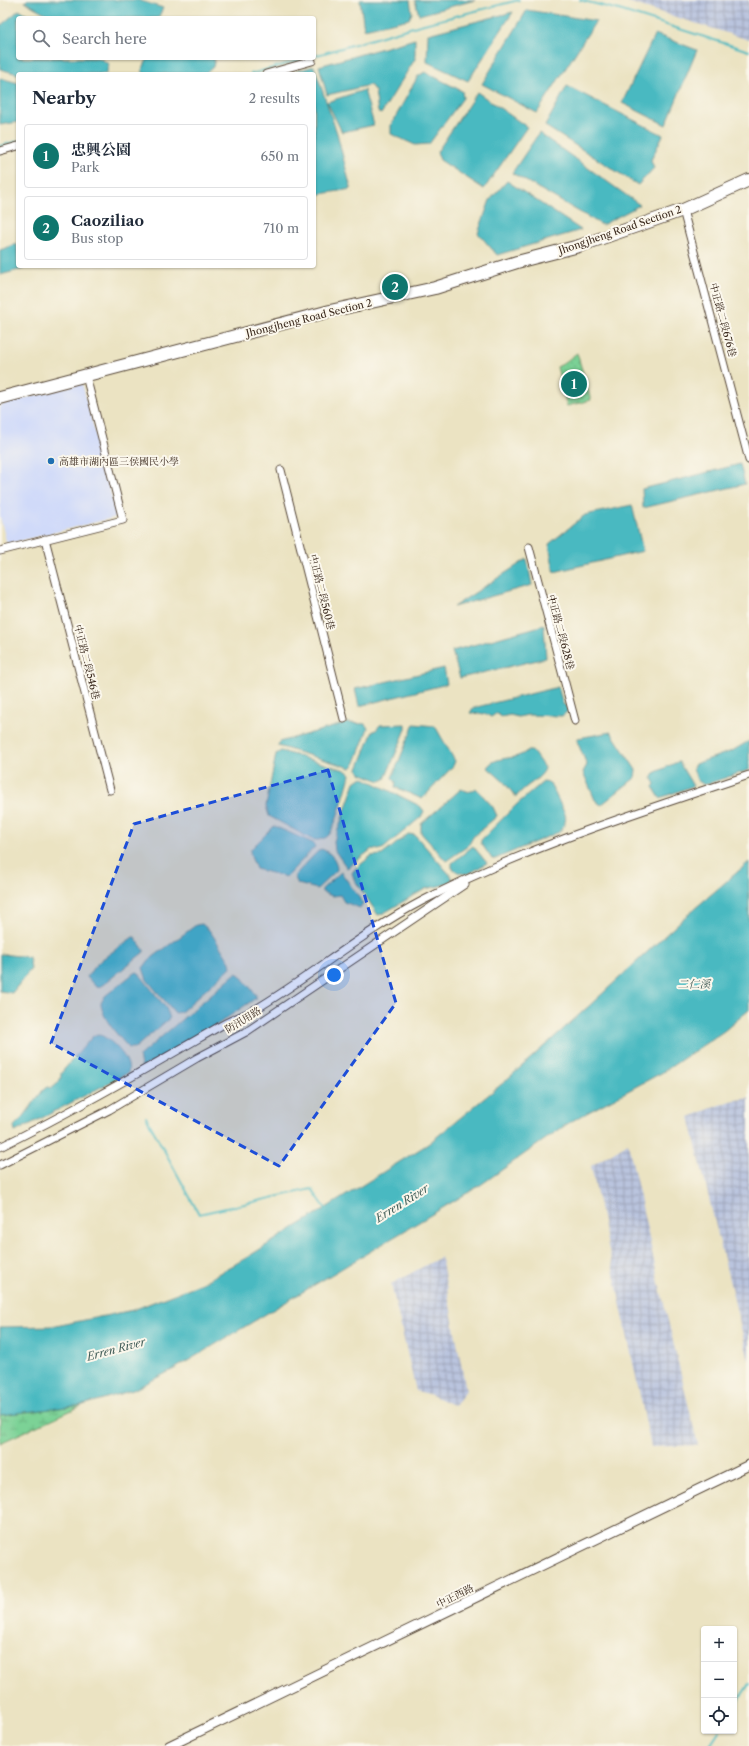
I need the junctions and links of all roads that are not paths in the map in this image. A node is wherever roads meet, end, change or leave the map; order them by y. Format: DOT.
graph roads {
  1 [pos="312,61"];
  2 [pos="273,72"];
  3 [pos="16,147"];
  4 [pos="0,151"];
  5 [pos="749,180"];
  6 [pos="683,210"];
  7 [pos="86,376"];
  8 [pos="0,398"];
  9 [pos="749,460"];
  10 [pos="281,470"];
  11 [pos="45,539"];
  12 [pos="529,547"];
  13 [pos="0,551"];
  14 [pos="344,719"];
  15 [pos="575,721"];
  16 [pos="749,775"];
  17 [pos="110,790"];
  18 [pos="482,871"];
  19 [pos="0,1147"];
  20 [pos="0,1165"];
  21 [pos="749,1465"];
  22 [pos="169,1746"];
  1 -- 2 [label="street"];
  3 -- 4 [label="street"];
  5 -- 6 [label="main road, Jhongjheng Road Section 2"];
  6 -- 7 [label="main road, Jhongjheng Road Section 2"];
  6 -- 9 [label="street, 中正路二段676巷"];
  7 -- 8 [label="main road, Jhongjheng Road Section 2"];
  7 -- 11 [label="street"];
  10 -- 14 [label="street, 中正路二段560巷"];
  11 -- 13 [label="street"];
  11 -- 17 [label="street, 中正路二段546巷"];
  12 -- 15 [label="street, 中正路二段628巷"];
  16 -- 18 [label="street"];
  18 -- 19 [label="street"];
  18 -- 20 [label="street, 防汛用路"];
  21 -- 22 [label="street, 中正西路"];
}
